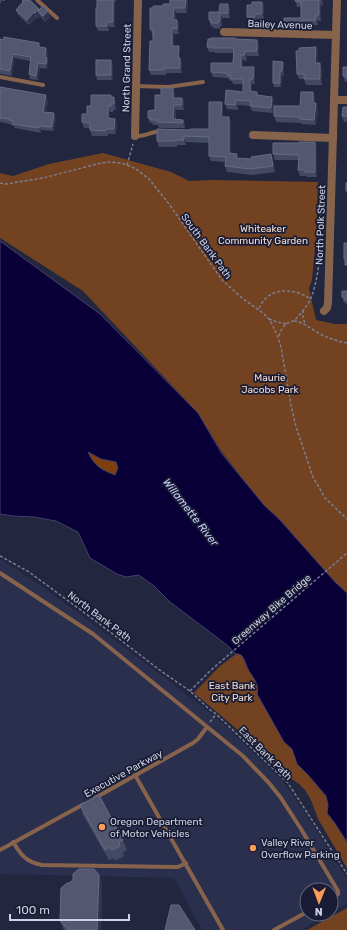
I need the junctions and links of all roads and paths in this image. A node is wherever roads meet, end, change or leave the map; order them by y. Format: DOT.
graph roads {
  1 [pos="38,0"];
  2 [pos="138,0"];
  3 [pos="337,0"];
  4 [pos="57,18"];
  5 [pos="224,32"];
  6 [pos="336,35"];
  7 [pos="0,77"];
  8 [pos="203,82"];
  9 [pos="44,84"];
  10 [pos="136,86"];
  11 [pos="334,100"];
  12 [pos="347,100"];
  13 [pos="164,131"];
  14 [pos="253,135"];
  15 [pos="135,136"];
  16 [pos="333,138"];
  17 [pos="127,165"];
  18 [pos="332,182"];
  19 [pos="0,183"];
  20 [pos="310,299"];
  21 [pos="258,309"];
  22 [pos="304,309"];
  23 [pos="324,311"];
  24 [pos="268,318"];
  25 [pos="293,321"];
  26 [pos="287,324"];
  27 [pos="305,324"];
  28 [pos="278,337"];
  29 [pos="347,343"];
  30 [pos="347,519"];
  31 [pos="347,553"];
  32 [pos="0,556"];
  33 [pos="0,573"];
  34 [pos="190,691"];
  35 [pos="216,714"];
  36 [pos="207,727"];
  37 [pos="135,775"];
  38 [pos="13,842"];
  39 [pos="0,850"];
  40 [pos="186,863"];
  41 [pos="347,874"];
  42 [pos="333,882"];
  43 [pos="299,916"];
  44 [pos="223,930"];
  45 [pos="274,930"];
  1 -- 4 [label="lane"];
  2 -- 10 [label="street, North Grand Street"];
  3 -- 6 [label="street, North Polk Street"];
  5 -- 6 [label="street, Bailey Avenue"];
  6 -- 11 [label="street, North Polk Street"];
  7 -- 9 [label="lane"];
  8 -- 10 [label="lane"];
  10 -- 15 [label="street, North Grand Street"];
  11 -- 12 [label="street"];
  11 -- 16 [label="street, North Polk Street"];
  13 -- 15 [label="lane"];
  14 -- 16 [label="street"];
  15 -- 17 [label="path"];
  16 -- 18 [label="street, North Polk Street"];
  17 -- 19 [label="path, South Bank Path"];
  17 -- 21 [label="path, South Bank Path"];
  18 -- 20 [label="path"];
  18 -- 23 [label="street, North Polk Street"];
  20 -- 21 [label="path"];
  20 -- 22 [label="path"];
  21 -- 24 [label="path, South Bank Path"];
  22 -- 25 [label="path"];
  22 -- 27 [label="path"];
  24 -- 26 [label="path"];
  24 -- 28 [label="path, South Bank Path"];
  25 -- 26 [label="path"];
  25 -- 27 [label="path"];
  26 -- 28 [label="path"];
  27 -- 29 [label="path"];
  28 -- 30 [label="path, South Bank Path"];
  31 -- 34 [label="path, Greenway Bike Bridge"];
  32 -- 34 [label="path, North Bank Path"];
  33 -- 36 [label="lane"];
  34 -- 35 [label="path, East Bank Path"];
  35 -- 36 [label="path"];
  35 -- 41 [label="path, East Bank Path"];
  36 -- 37 [label="lane, Executive Parkway"];
  36 -- 42 [label="lane"];
  37 -- 38 [label="lane, Executive Parkway"];
  37 -- 40 [label="lane"];
  38 -- 39 [label="lane, Executive Parkway"];
  38 -- 40 [label="lane"];
  40 -- 44 [label="lane"];
  43 -- 45 [label="lane"];
}
